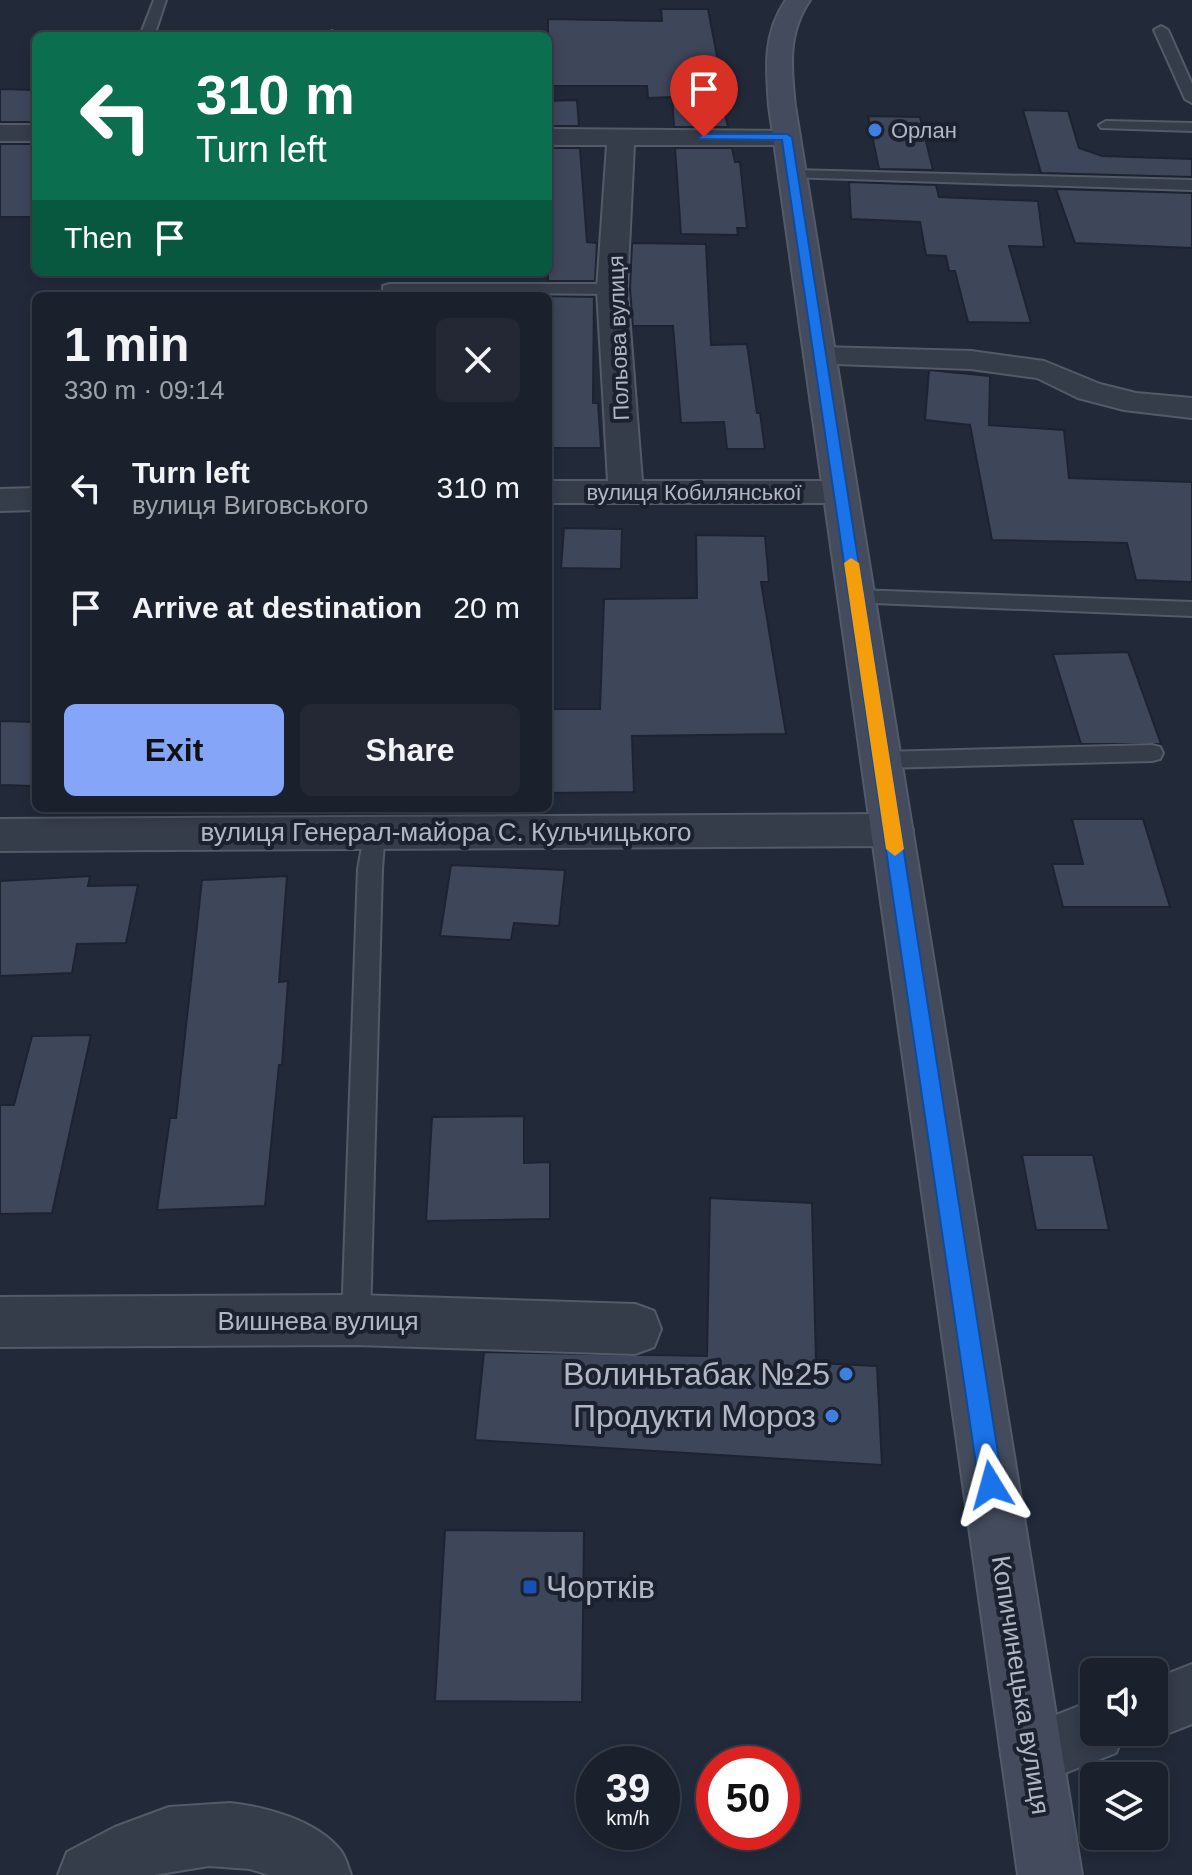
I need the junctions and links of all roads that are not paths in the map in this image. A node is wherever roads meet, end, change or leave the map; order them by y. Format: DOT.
graph roads {
  1 [pos="160,0"];
  2 [pos="798,0"];
  3 [pos="1161,30"];
  4 [pos="148,32"];
  5 [pos="1192,99"];
  6 [pos="1106,125"];
  7 [pos="1192,127"];
  8 [pos="0,133"];
  9 [pos="32,133"];
  10 [pos="552,137"];
  11 [pos="621,137"];
  12 [pos="790,155"];
  13 [pos="1192,185"];
  14 [pos="389,289"];
  15 [pos="612,289"];
  16 [pos="820,356"];
  17 [pos="1192,408"];
  18 [pos="552,492"];
  19 [pos="626,492"];
  20 [pos="840,492"];
  21 [pos="32,499"];
  22 [pos="0,500"];
  23 [pos="857,597"];
  24 [pos="1192,609"];
  25 [pos="1152,753"];
  26 [pos="882,760"];
  27 [pos="892,830"];
  28 [pos="374,831"];
  29 [pos="0,835"];
  30 [pos="356,1320"];
  31 [pos="0,1322"];
  32 [pos="635,1329"];
  33 [pos="1192,1694"];
  34 [pos="1168,1703"];
  35 [pos="1080,1736"];
  36 [pos="1032,1755"];
  37 [pos="90,1875"];
  38 [pos="319,1875"];
  39 [pos="1050,1875"];
  1 -- 4 [label="lane"];
  2 -- 12 [label="main road, Копичинецька вулиця"];
  3 -- 5 [label="lane"];
  6 -- 7 [label="lane"];
  8 -- 9 [label="street"];
  10 -- 11 [label="street"];
  11 -- 12 [label="street"];
  11 -- 15 [label="street, Польова вулиця"];
  12 -- 13 [label="lane"];
  12 -- 16 [label="main road, Копичинецька вулиця"];
  14 -- 15 [label="lane"];
  15 -- 19 [label="street, Польова вулиця"];
  16 -- 17 [label="street"];
  16 -- 20 [label="main road, Копичинецька вулиця"];
  18 -- 19 [label="street, вулиця Кобилянської"];
  19 -- 20 [label="street, вулиця Кобилянської"];
  20 -- 23 [label="main road, Копичинецька вулиця"];
  21 -- 22 [label="street"];
  23 -- 24 [label="lane"];
  23 -- 26 [label="main road, Копичинецька вулиця"];
  25 -- 26 [label="lane"];
  26 -- 27 [label="main road, Копичинецька вулиця"];
  27 -- 28 [label="street, вулиця Генерал-майора С. Кульчицького"];
  27 -- 36 [label="main road, Копичинецька вулиця"];
  28 -- 29 [label="street, вулиця Генерал-майора С. Кульчицького"];
  28 -- 30 [label="lane"];
  30 -- 31 [label="street, Вишнева вулиця"];
  30 -- 32 [label="street, Вишнева вулиця"];
  33 -- 34 [label="street"];
  35 -- 36 [label="street"];
  36 -- 39 [label="main road, Копичинецька вулиця"];
  37 -- 38 [label="street"];
}
